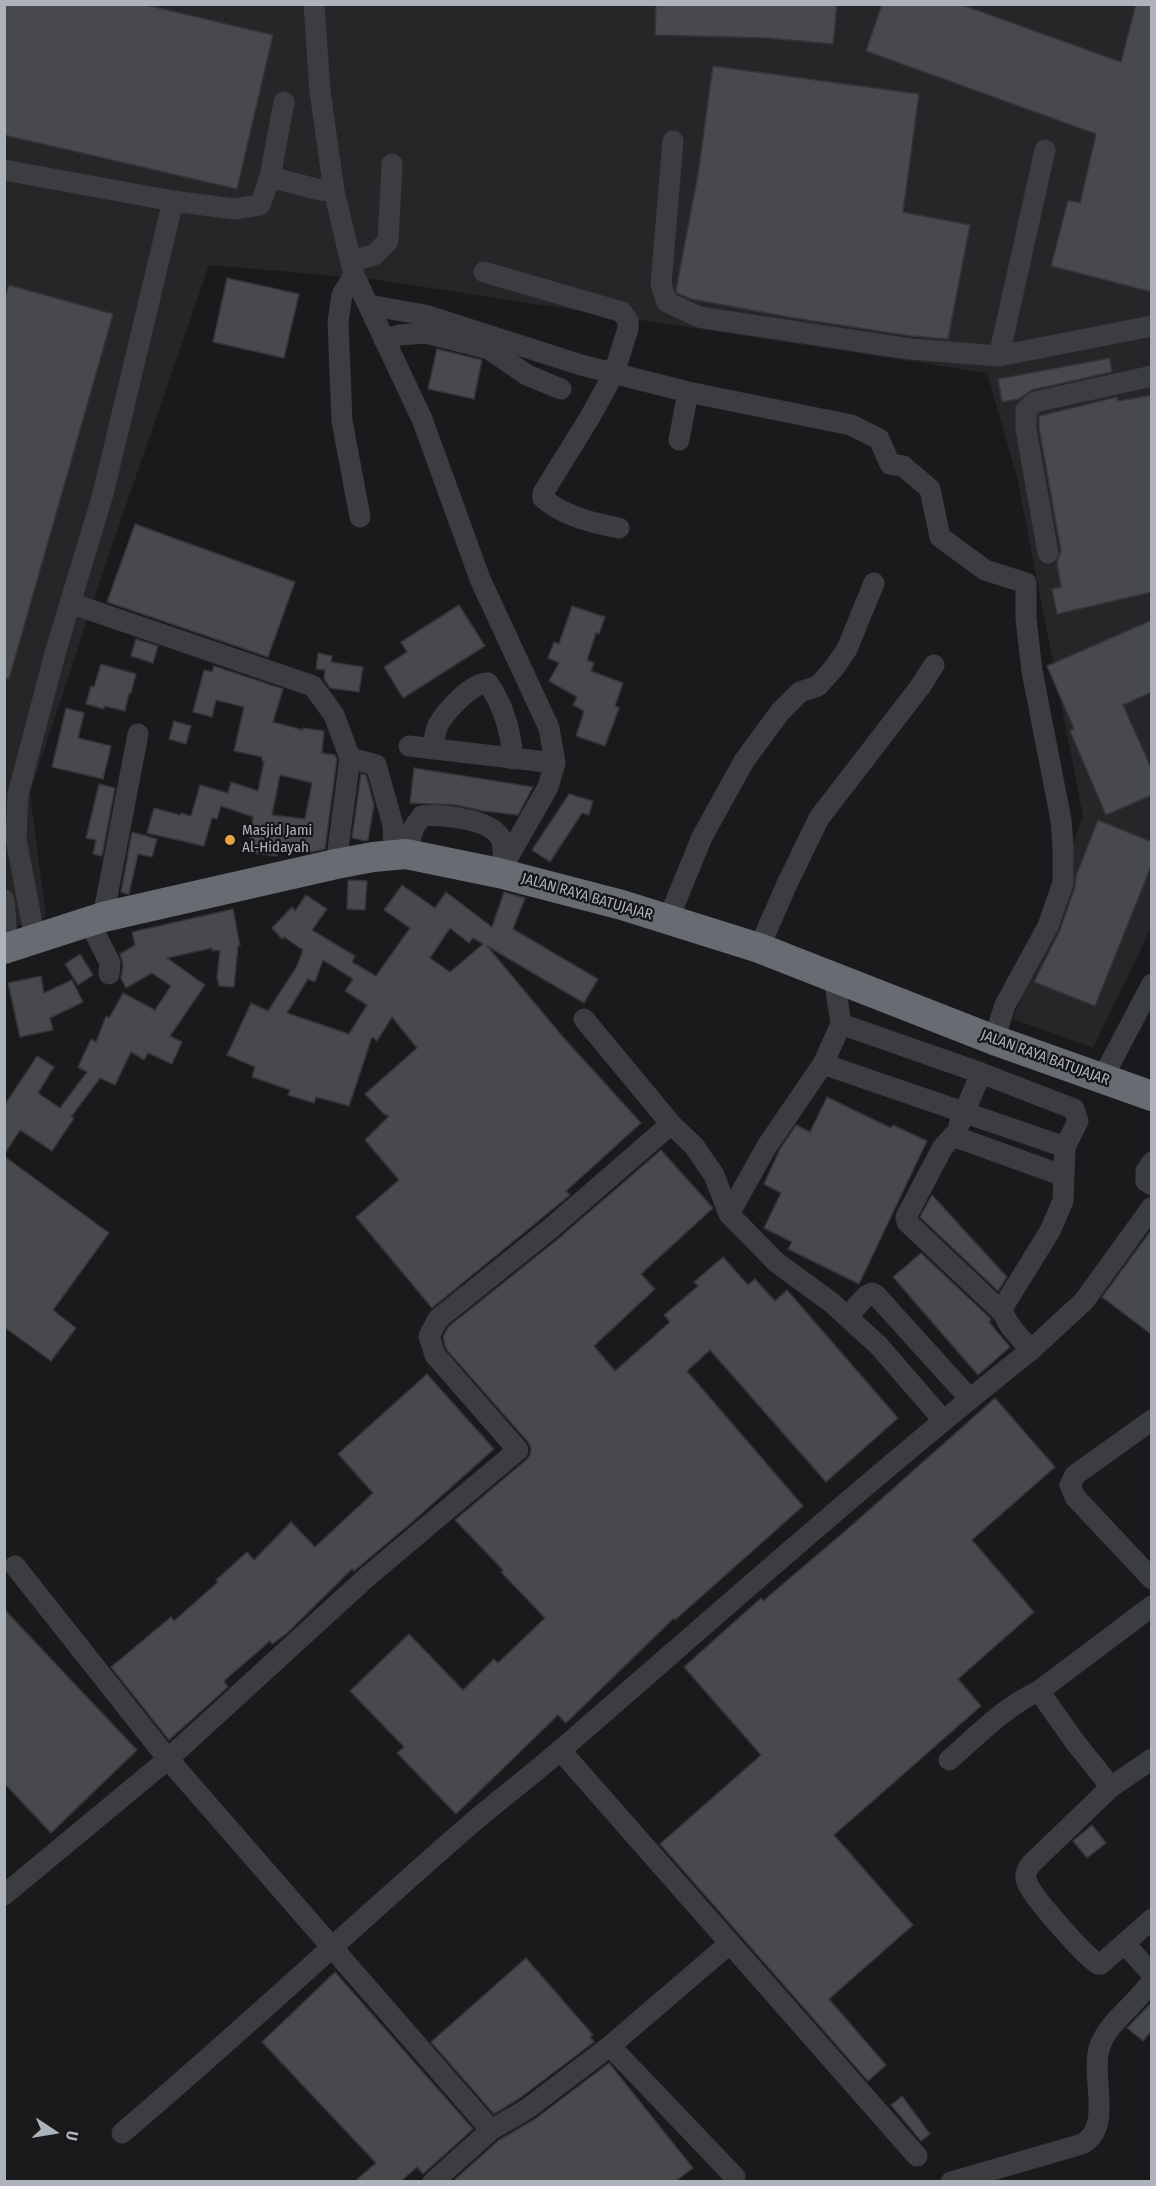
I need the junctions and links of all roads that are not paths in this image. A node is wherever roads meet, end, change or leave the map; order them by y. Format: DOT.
graph roads {
  1 [pos="314,4"];
  2 [pos="284,102"];
  3 [pos="673,141"];
  4 [pos="1045,150"];
  5 [pos="392,164"];
  6 [pos="4,170"];
  7 [pos="270,177"];
  8 [pos="334,191"];
  9 [pos="173,201"];
  10 [pos="352,268"];
  11 [pos="484,272"];
  12 [pos="368,305"];
  13 [pos="1152,326"];
  14 [pos="384,340"];
  15 [pos="999,356"];
  16 [pos="614,373"];
  17 [pos="1152,376"];
  18 [pos="561,389"];
  19 [pos="688,393"];
  20 [pos="679,440"];
  21 [pos="360,518"];
  22 [pos="619,528"];
  23 [pos="1048,553"];
  24 [pos="874,583"];
  25 [pos="70,603"];
  26 [pos="934,665"];
  27 [pos="138,734"];
  28 [pos="409,746"];
  29 [pos="432,749"];
  30 [pos="350,758"];
  31 [pos="513,759"];
  32 [pos="555,763"];
  33 [pos="10,837"];
  34 [pos="400,854"];
  35 [pos="336,864"];
  36 [pos="501,869"];
  37 [pos="4,900"];
  38 [pos="96,919"];
  39 [pos="668,920"];
  40 [pos="35,939"];
  41 [pos="759,948"];
  42 [pos="6,949"];
  43 [pos="110,974"];
  44 [pos="834,978"];
  45 [pos="1152,984"];
  46 [pos="585,1019"];
  47 [pos="841,1024"];
  48 [pos="994,1040"];
  49 [pos="823,1064"];
  50 [pos="981,1073"];
  51 [pos="1102,1079"];
  52 [pos="1152,1096"];
  53 [pos="965,1113"];
  54 [pos="671,1124"];
  55 [pos="953,1136"];
  56 [pos="1065,1147"];
  57 [pos="1152,1162"];
  58 [pos="1064,1176"];
  59 [pos="1152,1185"];
  60 [pos="1152,1207"];
  61 [pos="729,1214"];
  62 [pos="1002,1312"];
  63 [pos="847,1317"];
  64 [pos="1031,1350"];
  65 [pos="969,1399"];
  66 [pos="943,1420"];
  67 [pos="1150,1424"];
  68 [pos="15,1566"];
  69 [pos="1152,1579"];
  70 [pos="1152,1606"];
  71 [pos="1039,1691"];
  72 [pos="560,1750"];
  73 [pos="168,1759"];
  74 [pos="1152,1759"];
  75 [pos="949,1760"];
  76 [pos="1111,1787"];
  77 [pos="4,1895"];
  78 [pos="1152,1919"];
  79 [pos="729,1944"];
  80 [pos="1125,1944"];
  81 [pos="332,1947"];
  82 [pos="1152,1974"];
  83 [pos="1152,1980"];
  84 [pos="610,2046"];
  85 [pos="491,2130"];
  86 [pos="122,2133"];
  87 [pos="917,2156"];
  88 [pos="735,2178"];
  89 [pos="433,2181"];
  90 [pos="951,2181"];
  1 -- 8 [label="street"];
  2 -- 7 [label="street"];
  3 -- 15 [label="street"];
  4 -- 15 [label="street"];
  5 -- 10 [label="street"];
  6 -- 9 [label="street"];
  7 -- 8 [label="street"];
  7 -- 9 [label="street"];
  8 -- 10 [label="street"];
  9 -- 25 [label="street"];
  10 -- 12 [label="street"];
  10 -- 21 [label="street"];
  11 -- 16 [label="street"];
  12 -- 14 [label="street"];
  12 -- 16 [label="street"];
  13 -- 15 [label="street"];
  14 -- 18 [label="street"];
  14 -- 32 [label="street"];
  16 -- 19 [label="street"];
  16 -- 22 [label="street"];
  17 -- 23 [label="street"];
  19 -- 20 [label="street"];
  19 -- 48 [label="street"];
  24 -- 39 [label="street"];
  25 -- 30 [label="street"];
  25 -- 33 [label="street"];
  26 -- 41 [label="street"];
  27 -- 38 [label="street"];
  28 -- 29 [label="street"];
  29 -- 31 [label="street"];
  29 -- 31 [label="street"];
  30 -- 34 [label="street"];
  30 -- 35 [label="street"];
  31 -- 32 [label="street"];
  32 -- 36 [label="street"];
  33 -- 40 [label="street"];
  34 -- 35 [label="highway, JALAN RAYA BATUJAJAR"];
  34 -- 36 [label="highway, JALAN RAYA BATUJAJAR"];
  34 -- 36 [label="street"];
  35 -- 38 [label="highway, JALAN RAYA BATUJAJAR"];
  36 -- 39 [label="highway, JALAN RAYA BATUJAJAR"];
  37 -- 42 [label="street"];
  38 -- 40 [label="highway, JALAN RAYA BATUJAJAR"];
  38 -- 43 [label="street"];
  39 -- 41 [label="highway, JALAN RAYA BATUJAJAR"];
  40 -- 42 [label="highway, JALAN RAYA BATUJAJAR"];
  41 -- 44 [label="highway, JALAN RAYA BATUJAJAR"];
  44 -- 47 [label="street"];
  44 -- 48 [label="highway, JALAN RAYA BATUJAJAR"];
  45 -- 51 [label="street"];
  46 -- 54 [label="street"];
  47 -- 49 [label="street"];
  47 -- 50 [label="street"];
  48 -- 51 [label="highway, JALAN RAYA BATUJAJAR"];
  49 -- 53 [label="street"];
  49 -- 61 [label="street"];
  50 -- 53 [label="street"];
  50 -- 56 [label="street"];
  51 -- 52 [label="highway, JALAN RAYA BATUJAJAR"];
  53 -- 55 [label="street"];
  53 -- 56 [label="street"];
  54 -- 61 [label="street"];
  54 -- 73 [label="street"];
  55 -- 58 [label="street"];
  55 -- 62 [label="street"];
  56 -- 58 [label="street"];
  57 -- 59 [label="street"];
  58 -- 62 [label="street"];
  60 -- 64 [label="street"];
  61 -- 63 [label="street"];
  62 -- 64 [label="street"];
  63 -- 65 [label="street"];
  63 -- 66 [label="street"];
  64 -- 65 [label="street"];
  65 -- 66 [label="street"];
  66 -- 72 [label="street"];
  67 -- 69 [label="street"];
  68 -- 73 [label="street"];
  70 -- 71 [label="street"];
  71 -- 75 [label="street"];
  71 -- 76 [label="street"];
  72 -- 79 [label="street"];
  72 -- 81 [label="street"];
  73 -- 77 [label="street"];
  73 -- 81 [label="street"];
  74 -- 76 [label="street"];
  76 -- 80 [label="street"];
  78 -- 80 [label="street"];
  79 -- 84 [label="street"];
  79 -- 87 [label="street"];
  80 -- 82 [label="street"];
  81 -- 85 [label="street"];
  81 -- 86 [label="street"];
  83 -- 90 [label="street"];
  84 -- 85 [label="street"];
  84 -- 88 [label="street"];
  85 -- 89 [label="street"];
}
